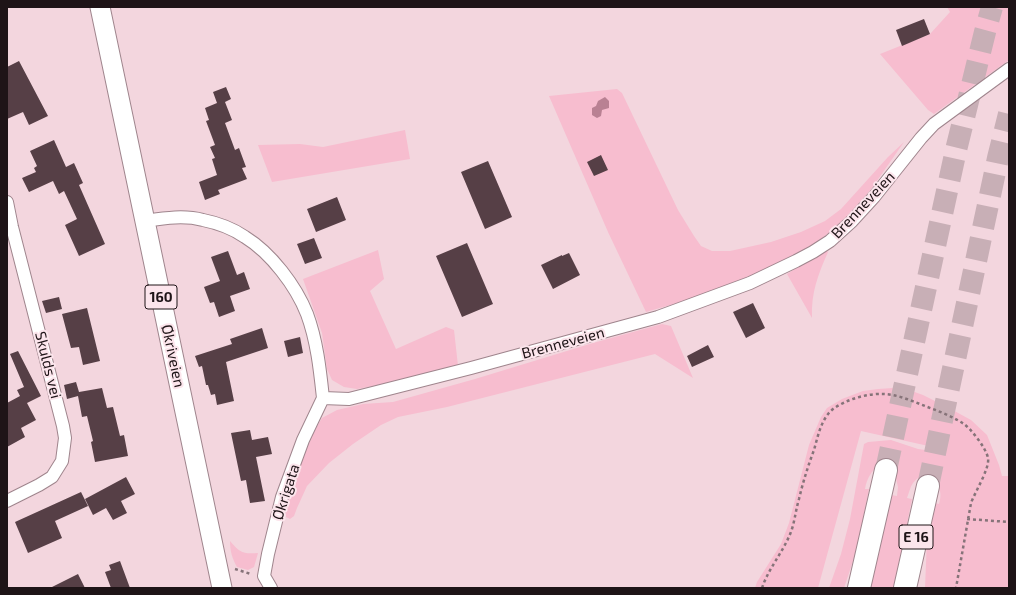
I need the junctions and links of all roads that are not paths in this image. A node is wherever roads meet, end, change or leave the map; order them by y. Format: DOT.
graph roads {
  1 [pos="100,7"];
  2 [pos="1009,69"];
  3 [pos="7,202"];
  4 [pos="146,221"];
  5 [pos="323,398"];
  6 [pos="886,470"];
  7 [pos="928,486"];
  8 [pos="7,501"];
  9 [pos="222,588"];
  10 [pos="271,588"];
  11 [pos="859,588"];
  12 [pos="905,588"];
  1 -- 4 [label="main road, Økriveien / 160"];
  2 -- 5 [label="street, Brenneveien"];
  3 -- 8 [label="street, Skulds vei"];
  4 -- 5 [label="street"];
  4 -- 9 [label="main road, Økriveien / 160"];
  5 -- 10 [label="street, Økrigata"];
  6 -- 11 [label="highway"];
  7 -- 12 [label="highway, E 16"];
}
